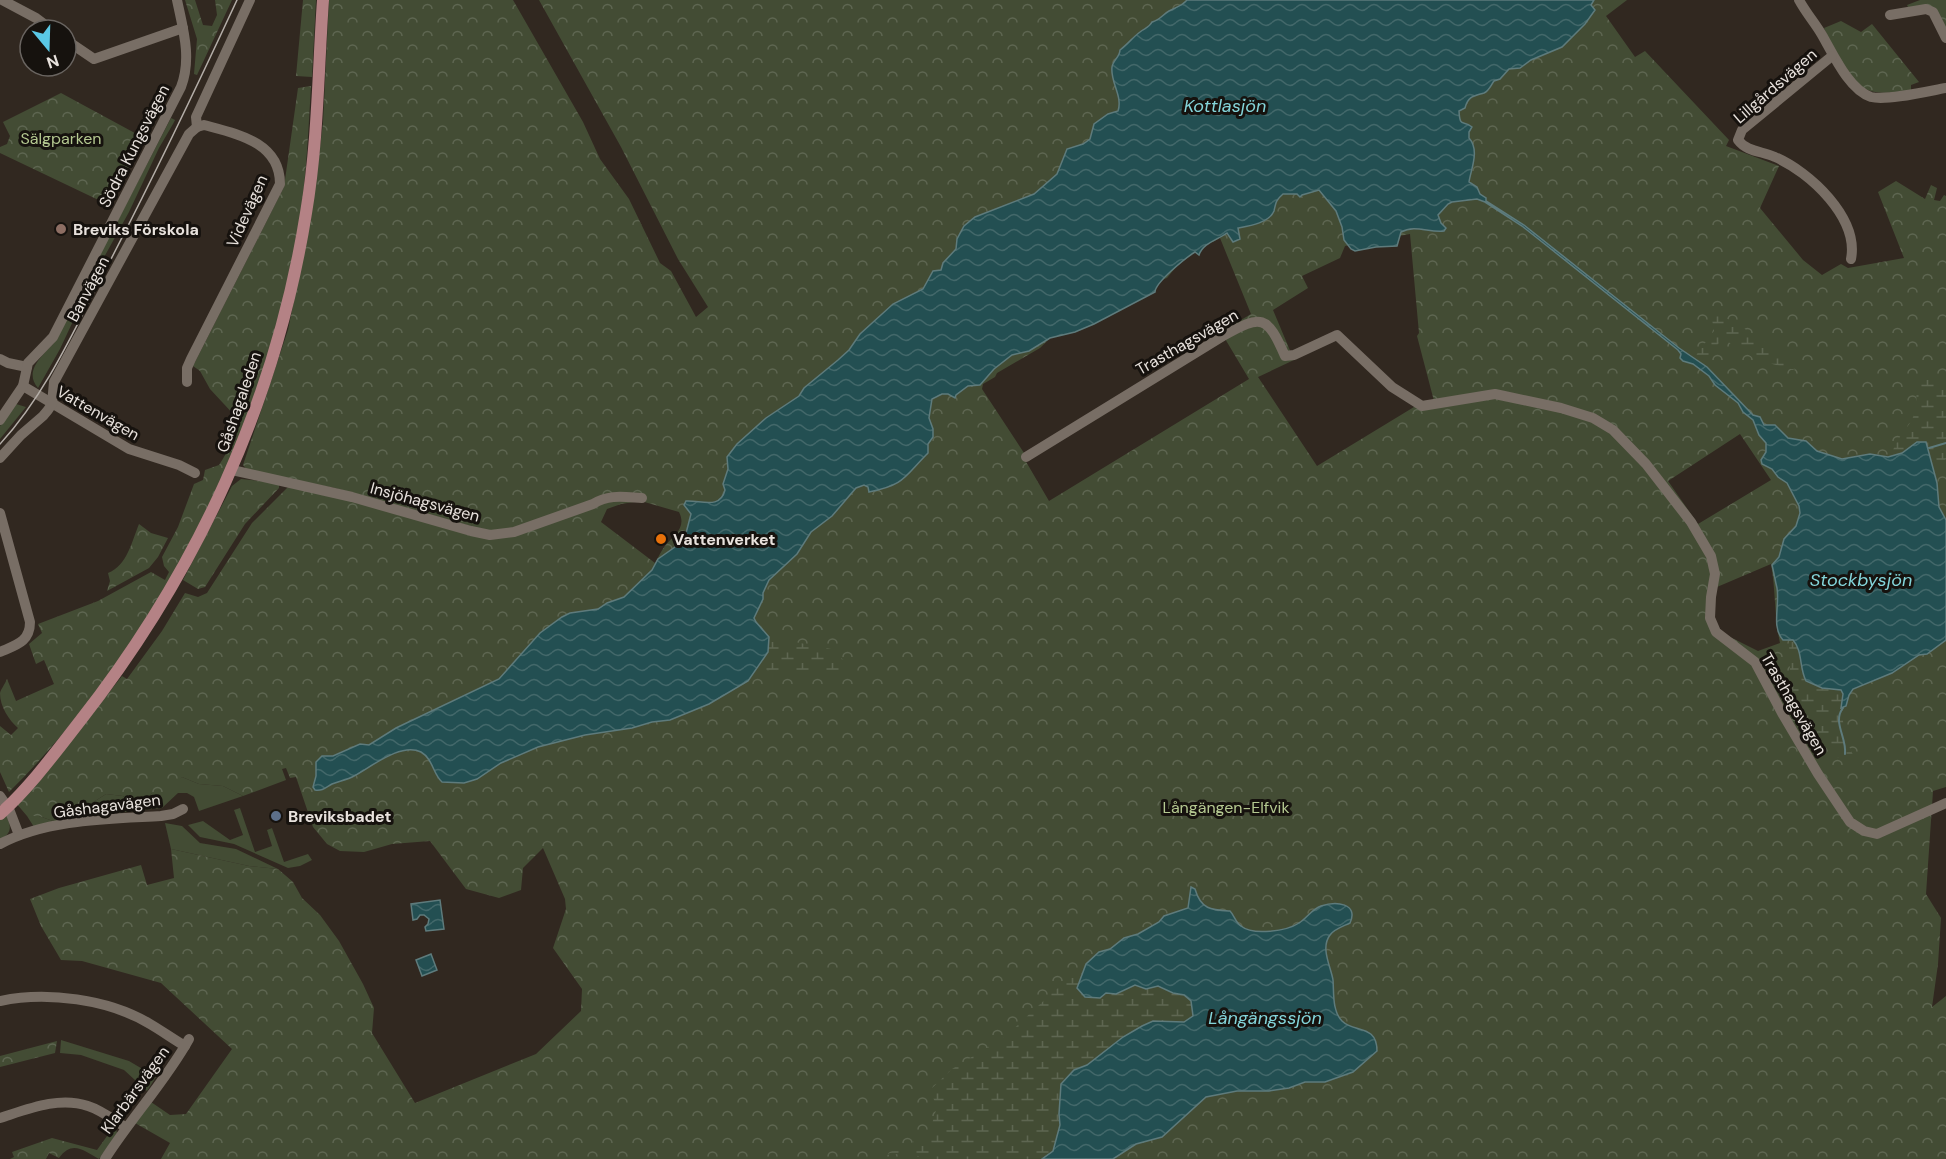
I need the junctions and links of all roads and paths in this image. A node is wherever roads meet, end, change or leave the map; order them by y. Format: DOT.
graph roads {
  1 [pos="2,0"];
  2 [pos="177,0"];
  3 [pos="250,0"];
  4 [pos="323,0"];
  5 [pos="1800,0"];
  6 [pos="1890,15"];
  7 [pos="36,18"];
  8 [pos="183,28"];
  9 [pos="1946,38"];
  10 [pos="78,48"];
  11 [pos="1833,56"];
  12 [pos="1946,88"];
  13 [pos="197,127"];
  14 [pos="1851,259"];
  15 [pos="0,359"];
  16 [pos="27,368"];
  17 [pos="187,382"];
  18 [pos="23,386"];
  19 [pos="52,404"];
  20 [pos="0,420"];
  21 [pos="1026,457"];
  22 [pos="0,458"];
  23 [pos="232,470"];
  24 [pos="195,473"];
  25 [pos="642,498"];
  26 [pos="0,513"];
  27 [pos="0,652"];
  28 [pos="0,795"];
  29 [pos="1946,803"];
  30 [pos="183,809"];
  31 [pos="1,810"];
  32 [pos="19,835"];
  33 [pos="0,844"];
  34 [pos="0,1001"];
  35 [pos="0,1118"];
  36 [pos="125,1127"];
  37 [pos="105,1159"];
  1 -- 7 [label="street"];
  2 -- 8 [label="street, Södra Kungsvägen"];
  3 -- 13 [label="street"];
  4 -- 23 [label="main road, Gåshagaleden"];
  5 -- 11 [label="street"];
  6 -- 9 [label="street"];
  8 -- 10 [label="street"];
  8 -- 16 [label="street, Södra Kungsvägen"];
  11 -- 12 [label="street"];
  11 -- 14 [label="street, Lillgårdsvägen"];
  13 -- 17 [label="street, Videvägen"];
  13 -- 19 [label="street, Banvägen"];
  15 -- 16 [label="street"];
  16 -- 18 [label="street, Södra Kungsvägen"];
  18 -- 19 [label="street, Vattenvägen"];
  18 -- 20 [label="street, Södra Kungsvägen"];
  19 -- 22 [label="street"];
  19 -- 24 [label="street, Vattenvägen"];
  21 -- 29 [label="street, Trasthagsvägen"];
  23 -- 25 [label="street, Insjöhagsvägen"];
  23 -- 31 [label="main road, Gåshagaleden"];
  26 -- 27 [label="street"];
  28 -- 32 [label="street"];
  30 -- 32 [label="street, Gåshagavägen"];
  32 -- 33 [label="street, Gåshagavägen"];
  34 -- 36 [label="street, Klarbärsvägen"];
  35 -- 36 [label="street"];
  36 -- 37 [label="street, Klarbärsvägen"];
}
